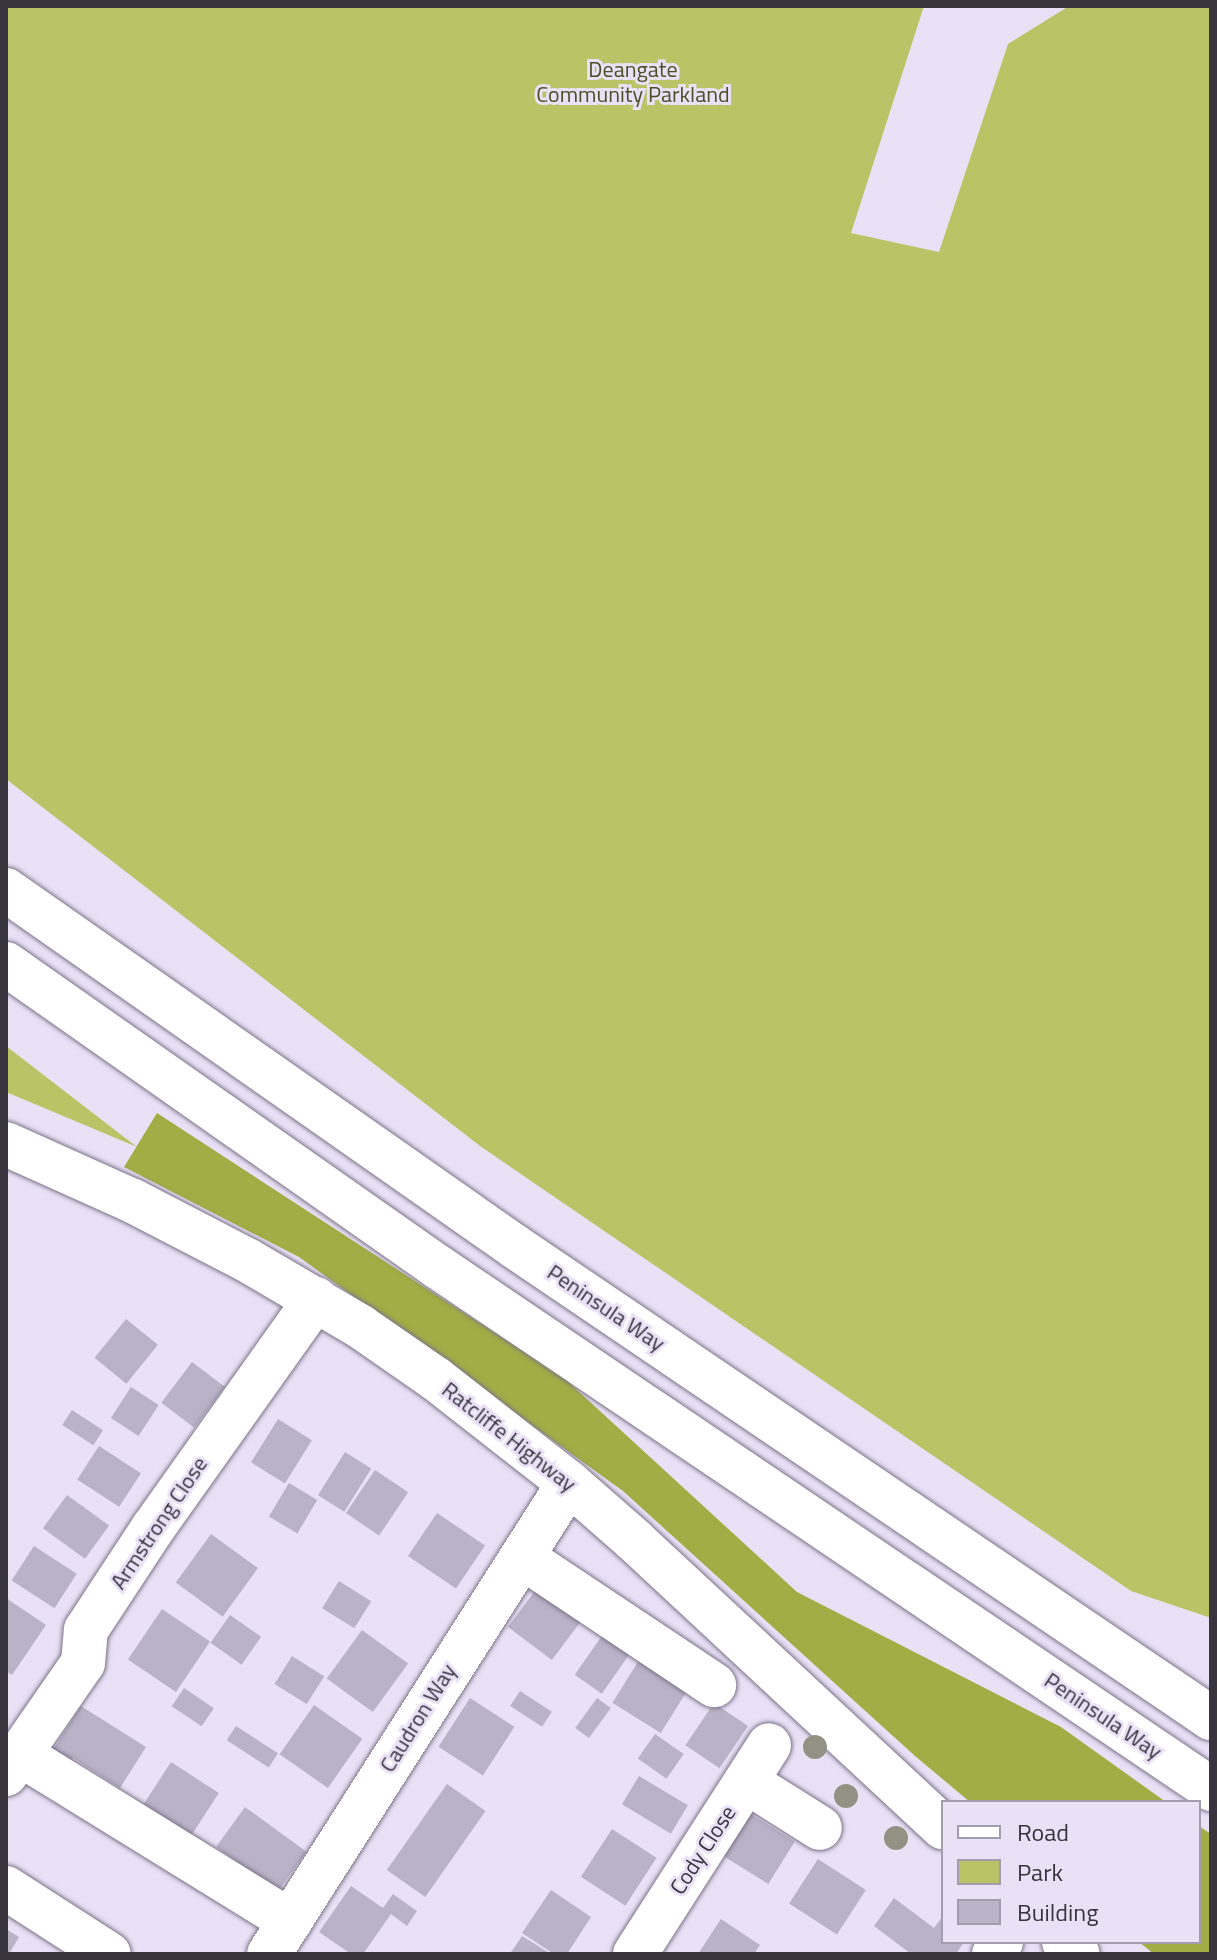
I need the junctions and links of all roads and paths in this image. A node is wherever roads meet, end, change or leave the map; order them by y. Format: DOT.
graph roads {
  1 [pos="6,890"];
  2 [pos="6,964"];
  3 [pos="6,1144"];
  4 [pos="316,1299"];
  5 [pos="569,1483"];
  6 [pos="522,1557"];
  7 [pos="714,1685"];
  8 [pos="1211,1718"];
  9 [pos="769,1745"];
  10 [pos="12,1764"];
  11 [pos="747,1782"];
  12 [pos="1211,1789"];
  13 [pos="941,1825"];
  14 [pos="820,1828"];
  15 [pos="6,1888"];
  16 [pos="280,1938"];
  17 [pos="109,1954"];
  18 [pos="635,1954"];
  1 -- 8 [label="main road, Peninsula Way"];
  2 -- 12 [label="main road, Peninsula Way"];
  3 -- 4 [label="main road, Ratcliffe Highway"];
  4 -- 5 [label="main road, Ratcliffe Highway"];
  4 -- 10 [label="main road, Armstrong Close"];
  5 -- 6 [label="main road, Caudron Way"];
  5 -- 13 [label="main road, Ratcliffe Highway"];
  6 -- 7 [label="main road"];
  6 -- 16 [label="main road, Caudron Way"];
  9 -- 11 [label="main road, Cody Close"];
  10 -- 16 [label="main road"];
  11 -- 14 [label="main road"];
  11 -- 18 [label="main road, Cody Close"];
  15 -- 17 [label="main road"];
}
